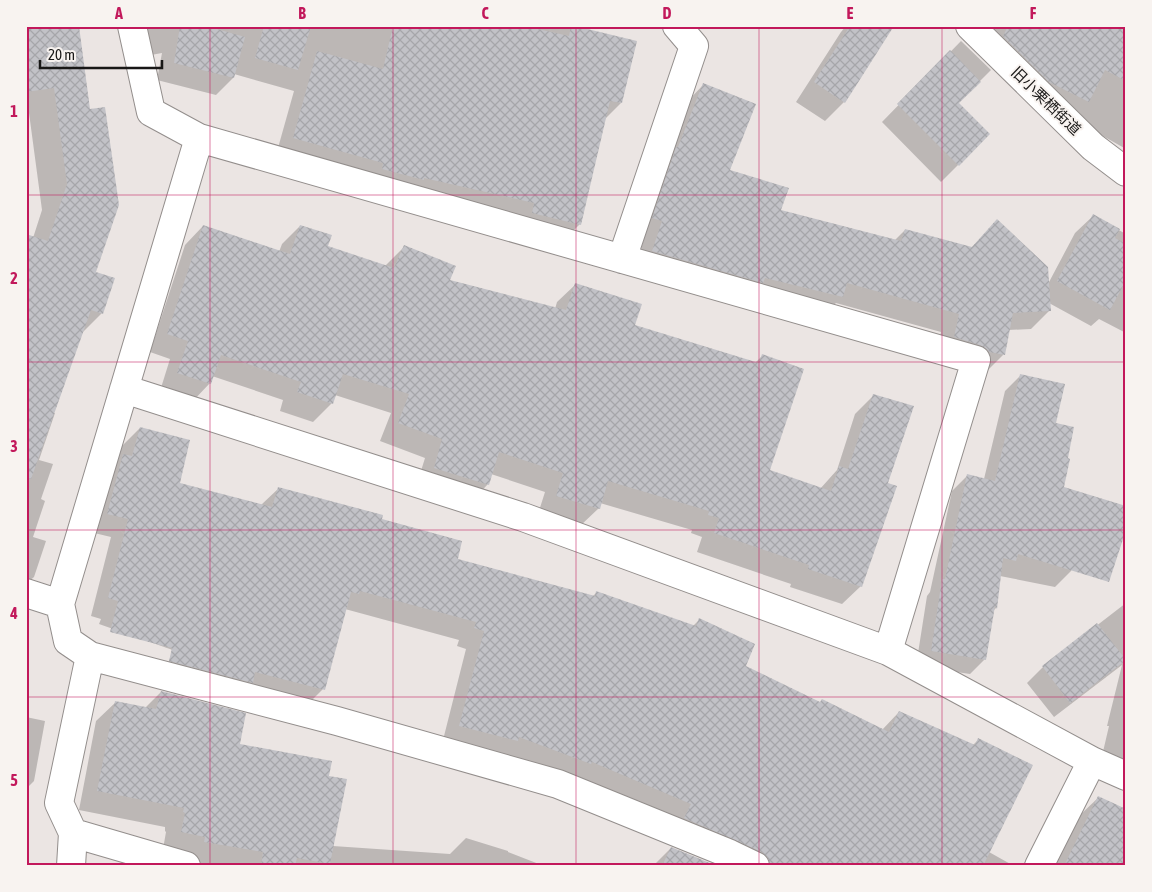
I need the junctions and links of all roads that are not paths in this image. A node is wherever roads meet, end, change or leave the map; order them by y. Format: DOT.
graph roads {
  1 [pos="132,26"];
  2 [pos="677,26"];
  3 [pos="970,26"];
  4 [pos="199,138"];
  5 [pos="1126,172"];
  6 [pos="622,259"];
  7 [pos="124,389"];
  8 [pos="26,593"];
  9 [pos="60,604"];
  10 [pos="888,651"];
  11 [pos="90,656"];
  12 [pos="1092,761"];
  13 [pos="1126,776"];
  14 [pos="74,833"];
  15 [pos="70,866"];
  16 [pos="186,866"];
  17 [pos="755,866"];
  18 [pos="1038,866"];
  1 -- 4 [label="street"];
  2 -- 6 [label="street"];
  3 -- 5 [label="street, 旧小栗栖街道"];
  4 -- 6 [label="street"];
  4 -- 7 [label="street"];
  6 -- 10 [label="street"];
  7 -- 9 [label="street"];
  7 -- 10 [label="street"];
  8 -- 9 [label="street"];
  9 -- 11 [label="street"];
  10 -- 12 [label="street"];
  11 -- 14 [label="street"];
  11 -- 17 [label="street"];
  12 -- 13 [label="street"];
  12 -- 18 [label="street"];
  14 -- 15 [label="street"];
  14 -- 16 [label="street"];
}
